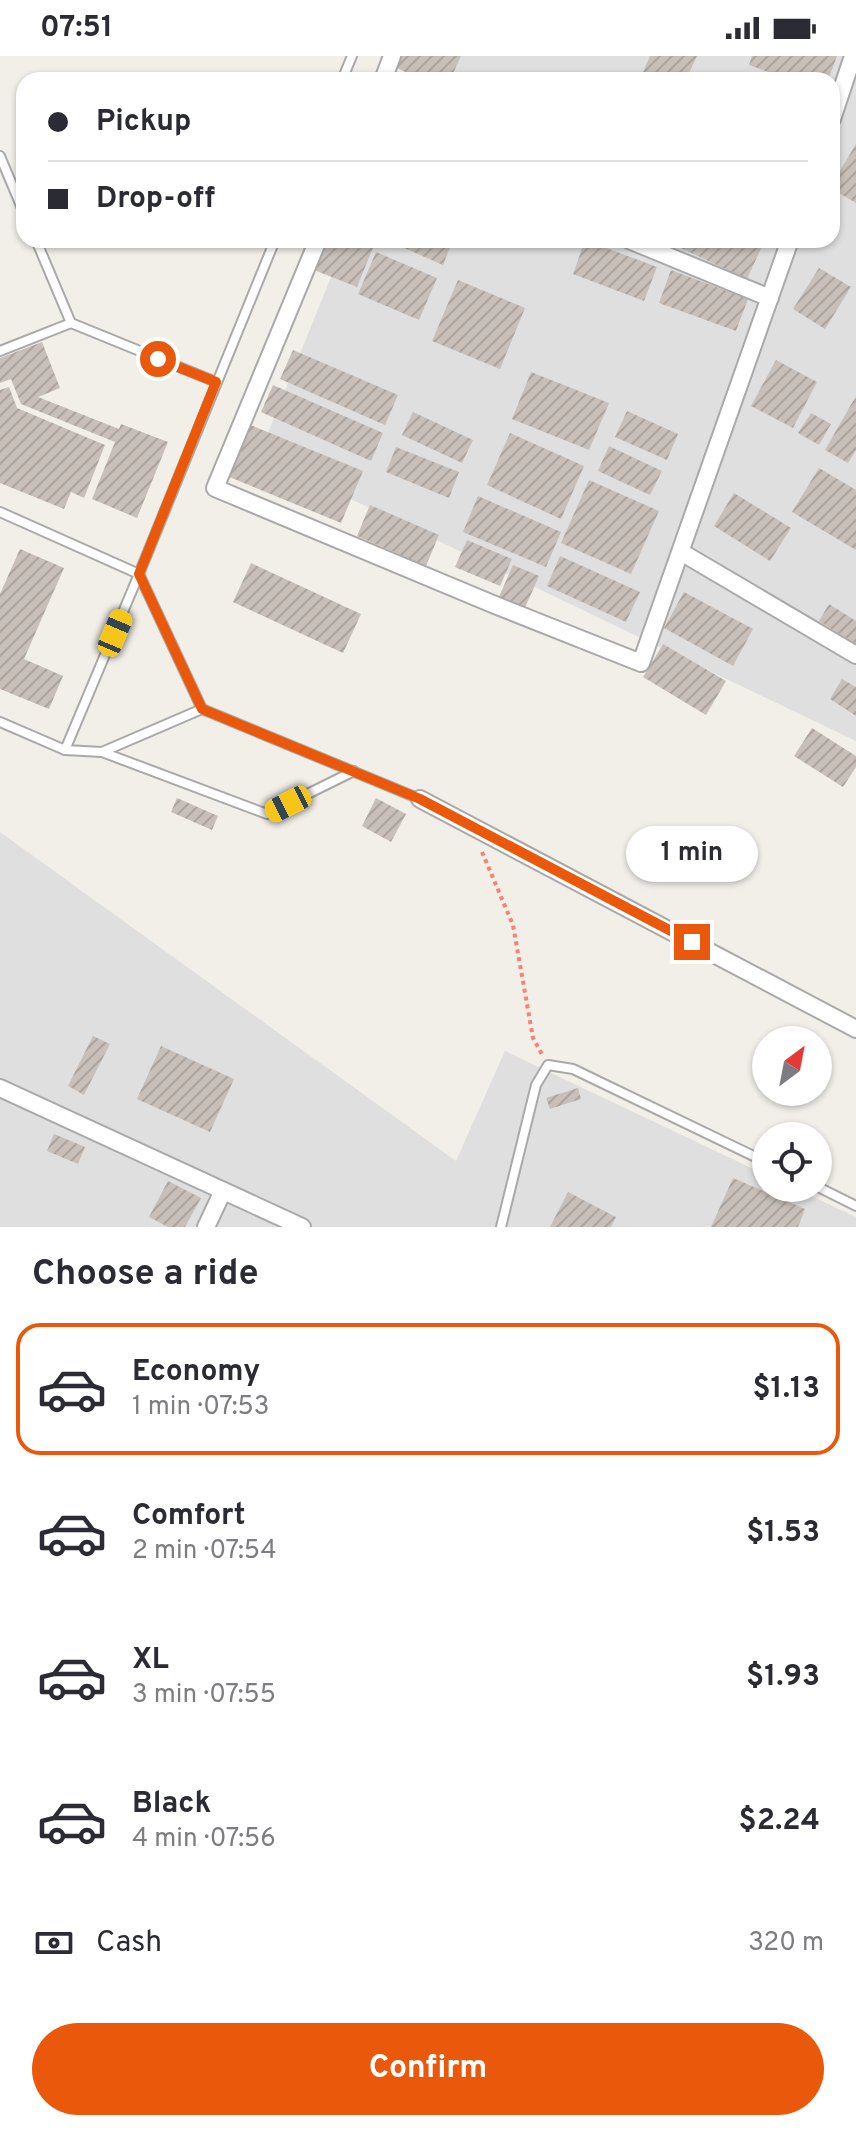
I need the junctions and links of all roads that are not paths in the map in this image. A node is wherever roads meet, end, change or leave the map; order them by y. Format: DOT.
graph roads {
  1 [pos="853,56"];
  2 [pos="840,95"];
  3 [pos="0,156"];
  4 [pos="16,194"];
  5 [pos="39,248"];
  6 [pos="272,248"];
  7 [pos="315,248"];
  8 [pos="648,248"];
  9 [pos="787,248"];
  10 [pos="770,298"];
  11 [pos="71,323"];
  12 [pos="0,351"];
  13 [pos="216,382"];
  14 [pos="0,512"];
  15 [pos="681,552"];
  16 [pos="139,574"];
  17 [pos="856,655"];
  18 [pos="202,709"];
  19 [pos="0,722"];
  20 [pos="65,750"];
  21 [pos="102,752"];
  22 [pos="354,771"];
  23 [pos="420,799"];
  24 [pos="856,1029"];
  25 [pos="0,1088"];
  26 [pos="752,1155"];
  27 [pos="223,1191"];
  28 [pos="832,1194"];
  29 [pos="856,1206"];
  30 [pos="206,1227"];
  31 [pos="302,1227"];
  32 [pos="501,1227"];
  1 -- 2 [label="street"];
  3 -- 4 [label="lane"];
  5 -- 11 [label="lane"];
  6 -- 13 [label="lane"];
  7 -- 15 [label="street"];
  8 -- 10 [label="street"];
  9 -- 10 [label="street"];
  10 -- 15 [label="street"];
  11 -- 12 [label="lane"];
  11 -- 13 [label="lane"];
  13 -- 16 [label="lane"];
  14 -- 16 [label="lane"];
  15 -- 17 [label="street"];
  16 -- 18 [label="lane"];
  16 -- 20 [label="lane"];
  18 -- 21 [label="lane"];
  18 -- 22 [label="lane"];
  19 -- 20 [label="lane"];
  20 -- 21 [label="lane"];
  21 -- 22 [label="lane"];
  22 -- 23 [label="lane"];
  23 -- 24 [label="street"];
  25 -- 27 [label="street"];
  26 -- 32 [label="lane"];
  27 -- 30 [label="street"];
  27 -- 31 [label="street"];
  28 -- 29 [label="lane"];
}
